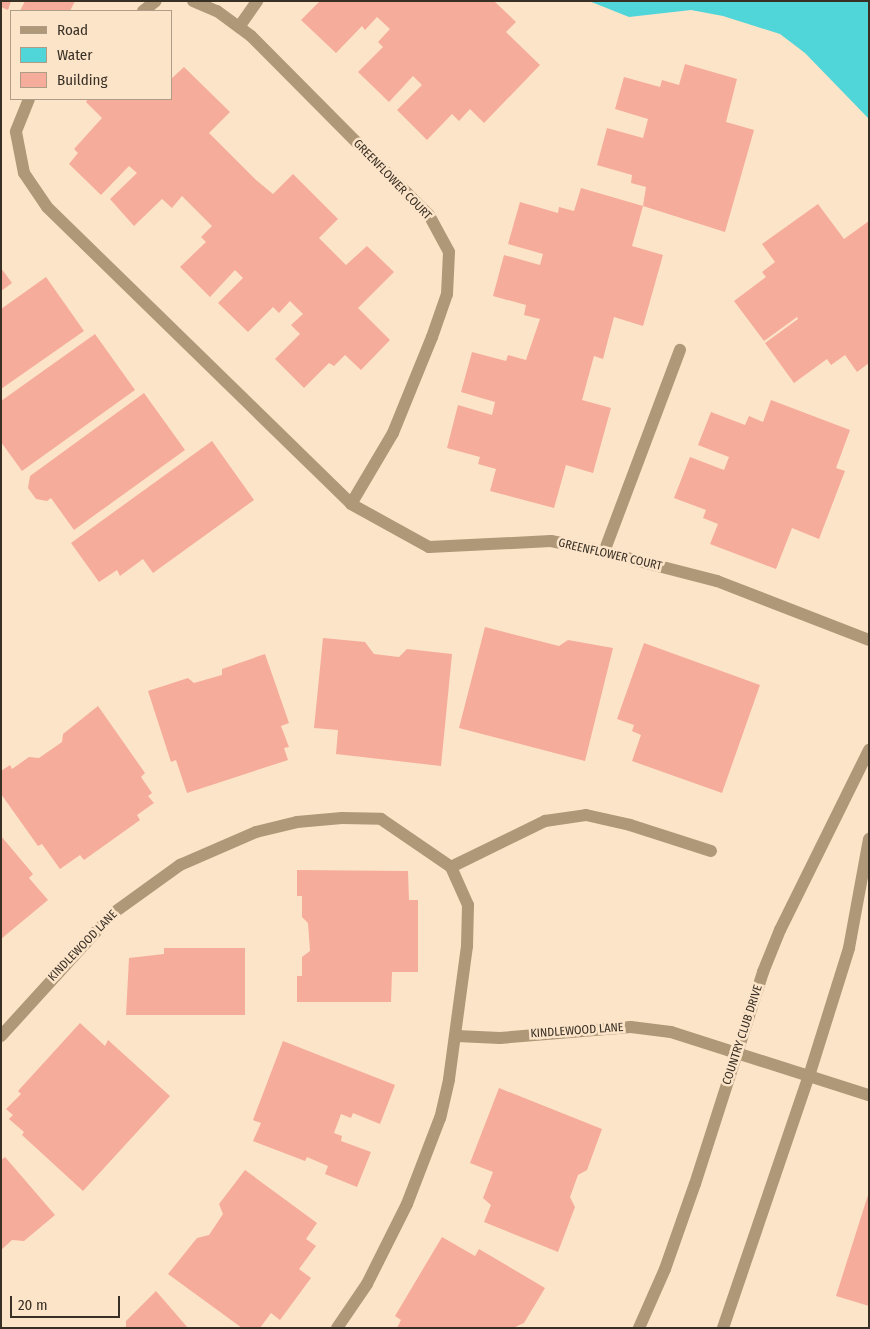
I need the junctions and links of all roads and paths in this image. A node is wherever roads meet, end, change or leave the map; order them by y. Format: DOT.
graph roads {
  1 [pos="156,1"];
  2 [pos="193,1"];
  3 [pos="257,1"];
  4 [pos="144,10"];
  5 [pos="239,27"];
  6 [pos="29,100"];
  7 [pos="680,350"];
  8 [pos="351,504"];
  9 [pos="604,552"];
  10 [pos="869,640"];
  11 [pos="869,750"];
  12 [pos="869,838"];
  13 [pos="711,852"];
  14 [pos="451,867"];
  15 [pos="1,1036"];
  16 [pos="457,1036"];
  17 [pos="737,1054"];
  18 [pos="809,1076"];
  19 [pos="869,1095"];
  20 [pos="337,1328"];
  21 [pos="639,1328"];
  22 [pos="723,1328"];
  1 -- 4 [label="street"];
  2 -- 5 [label="street, GREENFLOWER COURT"];
  3 -- 5 [label="street"];
  5 -- 8 [label="street, GREENFLOWER COURT"];
  6 -- 8 [label="street, GREENFLOWER COURT"];
  7 -- 9 [label="street"];
  8 -- 9 [label="street, GREENFLOWER COURT"];
  9 -- 10 [label="street, GREENFLOWER COURT"];
  11 -- 17 [label="street, COUNTRY CLUB DRIVE"];
  12 -- 18 [label="street"];
  13 -- 14 [label="street"];
  14 -- 15 [label="street, KINDLEWOOD LANE"];
  14 -- 16 [label="street"];
  16 -- 17 [label="street, KINDLEWOOD LANE"];
  16 -- 20 [label="street"];
  17 -- 18 [label="street, KINDLEWOOD LANE"];
  17 -- 21 [label="street, COUNTRY CLUB DRIVE"];
  18 -- 19 [label="street, KINDLEWOOD LANE"];
  18 -- 22 [label="street"];
}
